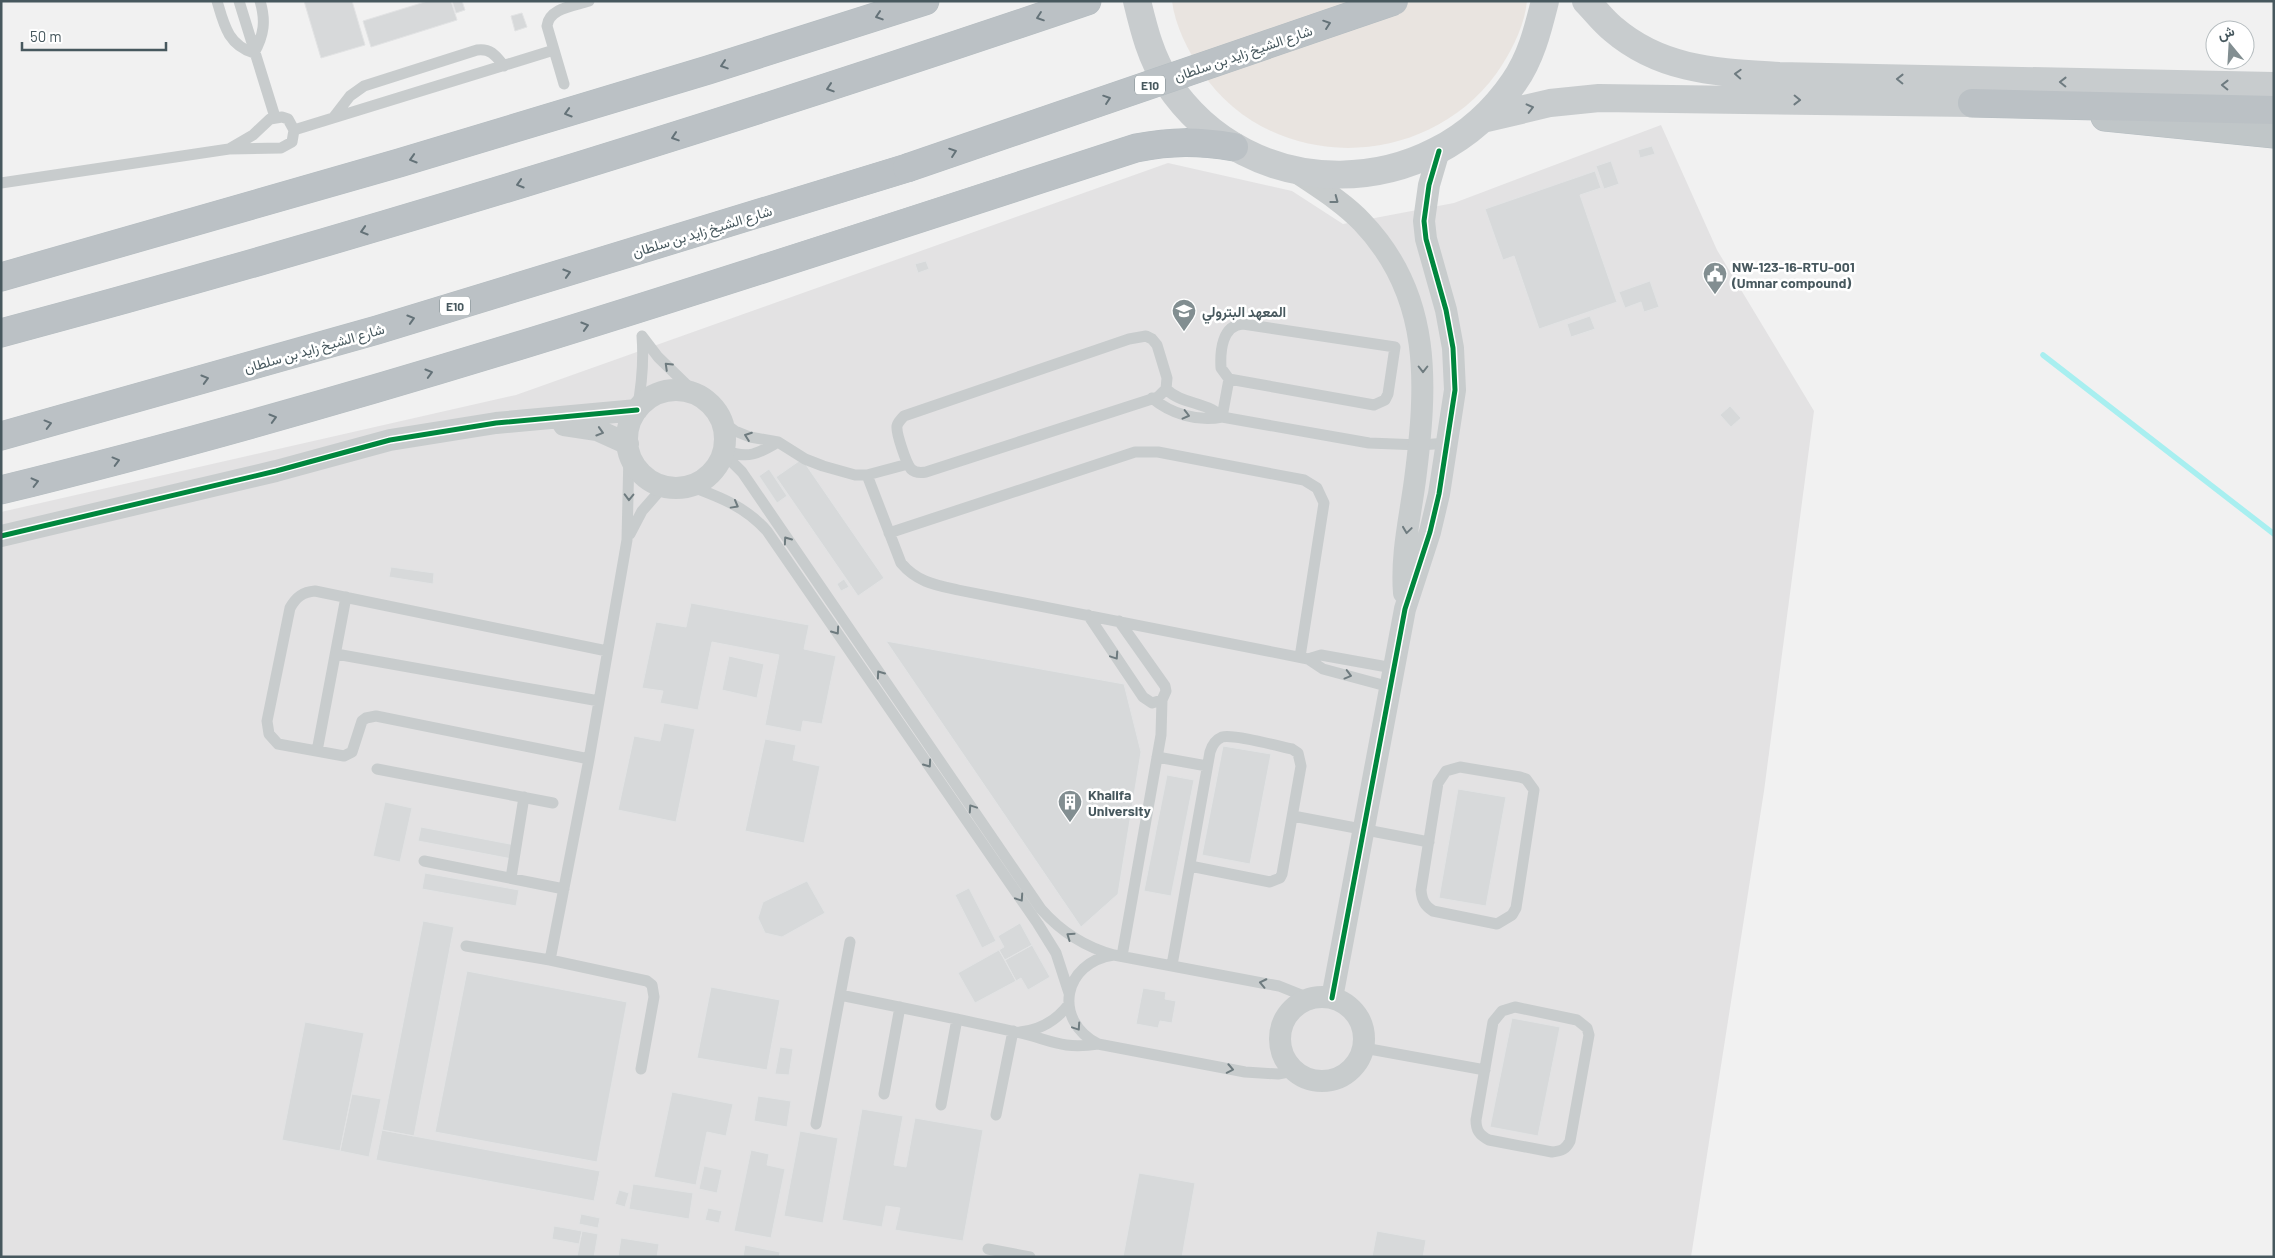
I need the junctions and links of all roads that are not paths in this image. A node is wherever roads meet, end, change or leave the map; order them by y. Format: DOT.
graph roads {
  1 [pos="217,1"];
  2 [pos="239,1"];
  3 [pos="260,1"];
  4 [pos="589,1"];
  5 [pos="925,1"];
  6 [pos="1086,1"];
  7 [pos="1137,1"];
  8 [pos="1394,1"];
  9 [pos="1545,1"];
  10 [pos="1586,1"];
  11 [pos="554,50"];
  12 [pos="254,53"];
  13 [pos="504,66"];
  14 [pos="564,84"];
  15 [pos="2274,86"];
  16 [pos="1972,103"];
  17 [pos="2274,110"];
  18 [pos="275,117"];
  19 [pos="333,118"];
  20 [pos="1483,119"];
  21 [pos="294,130"];
  22 [pos="2274,134"];
  23 [pos="1234,147"];
  24 [pos="229,149"];
  25 [pos="1439,151"];
  26 [pos="1296,172"];
  27 [pos="1,183"];
  28 [pos="1,277"];
  29 [pos="1,333"];
  30 [pos="1421,342"];
  31 [pos="1395,347"];
  32 [pos="1229,379"];
  33 [pos="1166,389"];
  34 [pos="696,394"];
  35 [pos="1152,398"];
  36 [pos="637,410"];
  37 [pos="1222,417"];
  38 [pos="536,420"];
  39 [pos="722,421"];
  40 [pos="1,436"];
  41 [pos="778,442"];
  42 [pos="1448,443"];
  43 [pos="1420,445"];
  44 [pos="628,448"];
  45 [pos="724,452"];
  46 [pos="908,464"];
  47 [pos="867,475"];
  48 [pos="690,486"];
  49 [pos="663,487"];
  50 [pos="1,490"];
  51 [pos="889,533"];
  52 [pos="1,536"];
  53 [pos="627,540"];
  54 [pos="346,597"];
  55 [pos="1405,609"];
  56 [pos="1088,615"];
  57 [pos="1119,621"];
  58 [pos="607,651"];
  59 [pos="336,654"];
  60 [pos="1304,658"];
  61 [pos="1392,678"];
  62 [pos="1162,700"];
  63 [pos="599,701"];
  64 [pos="317,751"];
  65 [pos="1157,757"];
  66 [pos="589,759"];
  67 [pos="1207,766"];
  68 [pos="377,769"];
  69 [pos="524,797"];
  70 [pos="553,803"];
  71 [pos="1293,816"];
  72 [pos="1363,830"];
  73 [pos="1429,842"];
  74 [pos="424,861"];
  75 [pos="1190,866"];
  76 [pos="511,878"];
  77 [pos="564,889"];
  78 [pos="850,942"];
  79 [pos="466,946"];
  80 [pos="1118,956"];
  81 [pos="550,960"];
  82 [pos="1172,965"];
  83 [pos="840,995"];
  84 [pos="1308,998"];
  85 [pos="1332,998"];
  86 [pos="1069,999"];
  87 [pos="900,1007"];
  88 [pos="957,1019"];
  89 [pos="1016,1032"];
  90 [pos="1098,1044"];
  91 [pos="1364,1048"];
  92 [pos="641,1068"];
  93 [pos="1484,1070"];
  94 [pos="1294,1071"];
  95 [pos="884,1094"];
  96 [pos="942,1105"];
  97 [pos="996,1115"];
  98 [pos="816,1124"];
  99 [pos="988,1249"];
  100 [pos="1030,1257"];
  1 -- 12 [label="lane"];
  2 -- 12 [label="lane"];
  3 -- 12 [label="lane"];
  4 -- 11 [label="lane"];
  5 -- 28 [label="highway, one-way"];
  6 -- 29 [label="highway, one-way"];
  7 -- 23 [label="main road"];
  40 -- 8 [label="highway, شارع الشيخ زايد بن سلطان / E10, one-way, bridge"];
  9 -- 20 [label="main road"];
  15 -- 10 [label="main road, one-way"];
  11 -- 13 [label="lane"];
  11 -- 14 [label="lane"];
  12 -- 18 [label="lane"];
  13 -- 19 [label="lane"];
  13 -- 19 [label="lane"];
  16 -- 17 [label="highway"];
  20 -- 16 [label="main road, one-way"];
  16 -- 22 [label="highway"];
  18 -- 21 [label="lane"];
  18 -- 24 [label="lane"];
  19 -- 21 [label="lane"];
  20 -- 25 [label="main road"];
  21 -- 24 [label="lane"];
  23 -- 26 [label="main road"];
  50 -- 23 [label="highway, one-way"];
  24 -- 27 [label="lane"];
  25 -- 26 [label="main road"];
  25 -- 42 [label="street"];
  26 -- 30 [label="street, one-way"];
  30 -- 31 [label="lane"];
  30 -- 43 [label="street, one-way"];
  31 -- 32 [label="lane"];
  31 -- 32 [label="lane"];
  32 -- 37 [label="lane"];
  33 -- 35 [label="lane"];
  33 -- 37 [label="lane"];
  33 -- 46 [label="lane"];
  34 -- 36 [label="street"];
  34 -- 36 [label="lane, one-way"];
  34 -- 39 [label="street"];
  35 -- 37 [label="lane, one-way"];
  35 -- 46 [label="lane"];
  36 -- 38 [label="street"];
  36 -- 44 [label="street"];
  37 -- 43 [label="lane"];
  38 -- 44 [label="street, one-way"];
  38 -- 52 [label="street"];
  41 -- 39 [label="lane, one-way"];
  39 -- 45 [label="street"];
  41 -- 45 [label="lane"];
  41 -- 47 [label="lane"];
  42 -- 43 [label="lane"];
  42 -- 55 [label="street"];
  43 -- 55 [label="street, one-way"];
  44 -- 49 [label="street"];
  44 -- 53 [label="lane, one-way"];
  45 -- 48 [label="street"];
  80 -- 45 [label="lane, one-way"];
  46 -- 47 [label="lane"];
  47 -- 51 [label="lane"];
  48 -- 49 [label="street"];
  48 -- 86 [label="lane, one-way"];
  49 -- 53 [label="lane"];
  51 -- 56 [label="lane"];
  51 -- 60 [label="lane"];
  53 -- 58 [label="lane"];
  54 -- 58 [label="lane"];
  54 -- 59 [label="lane"];
  54 -- 64 [label="lane"];
  55 -- 61 [label="street"];
  56 -- 57 [label="lane"];
  56 -- 62 [label="lane, one-way"];
  57 -- 60 [label="lane"];
  57 -- 62 [label="lane"];
  58 -- 63 [label="lane"];
  59 -- 63 [label="lane"];
  59 -- 64 [label="lane"];
  60 -- 61 [label="lane"];
  60 -- 61 [label="lane, one-way"];
  61 -- 72 [label="street"];
  62 -- 65 [label="lane"];
  63 -- 66 [label="lane"];
  64 -- 66 [label="lane"];
  65 -- 67 [label="lane"];
  65 -- 80 [label="lane"];
  66 -- 77 [label="lane"];
  67 -- 71 [label="lane"];
  67 -- 75 [label="lane"];
  68 -- 69 [label="lane"];
  69 -- 70 [label="lane"];
  69 -- 76 [label="lane"];
  71 -- 72 [label="lane"];
  71 -- 75 [label="lane"];
  72 -- 73 [label="lane"];
  72 -- 85 [label="street"];
  73 -- 73 [label="lane"];
  74 -- 76 [label="lane"];
  75 -- 82 [label="lane"];
  76 -- 77 [label="lane"];
  77 -- 81 [label="lane"];
  78 -- 83 [label="lane"];
  79 -- 81 [label="lane"];
  80 -- 82 [label="lane"];
  80 -- 86 [label="lane"];
  81 -- 92 [label="lane"];
  84 -- 82 [label="lane, one-way"];
  83 -- 87 [label="lane"];
  83 -- 98 [label="lane"];
  84 -- 85 [label="street"];
  84 -- 94 [label="street"];
  85 -- 91 [label="street"];
  86 -- 89 [label="lane"];
  86 -- 90 [label="lane, one-way"];
  87 -- 88 [label="lane"];
  87 -- 95 [label="lane"];
  88 -- 89 [label="lane"];
  88 -- 96 [label="lane"];
  89 -- 90 [label="lane"];
  89 -- 97 [label="lane"];
  90 -- 94 [label="lane, one-way"];
  91 -- 93 [label="lane"];
  91 -- 94 [label="street"];
  93 -- 93 [label="lane"];
  99 -- 100 [label="lane"];
}
